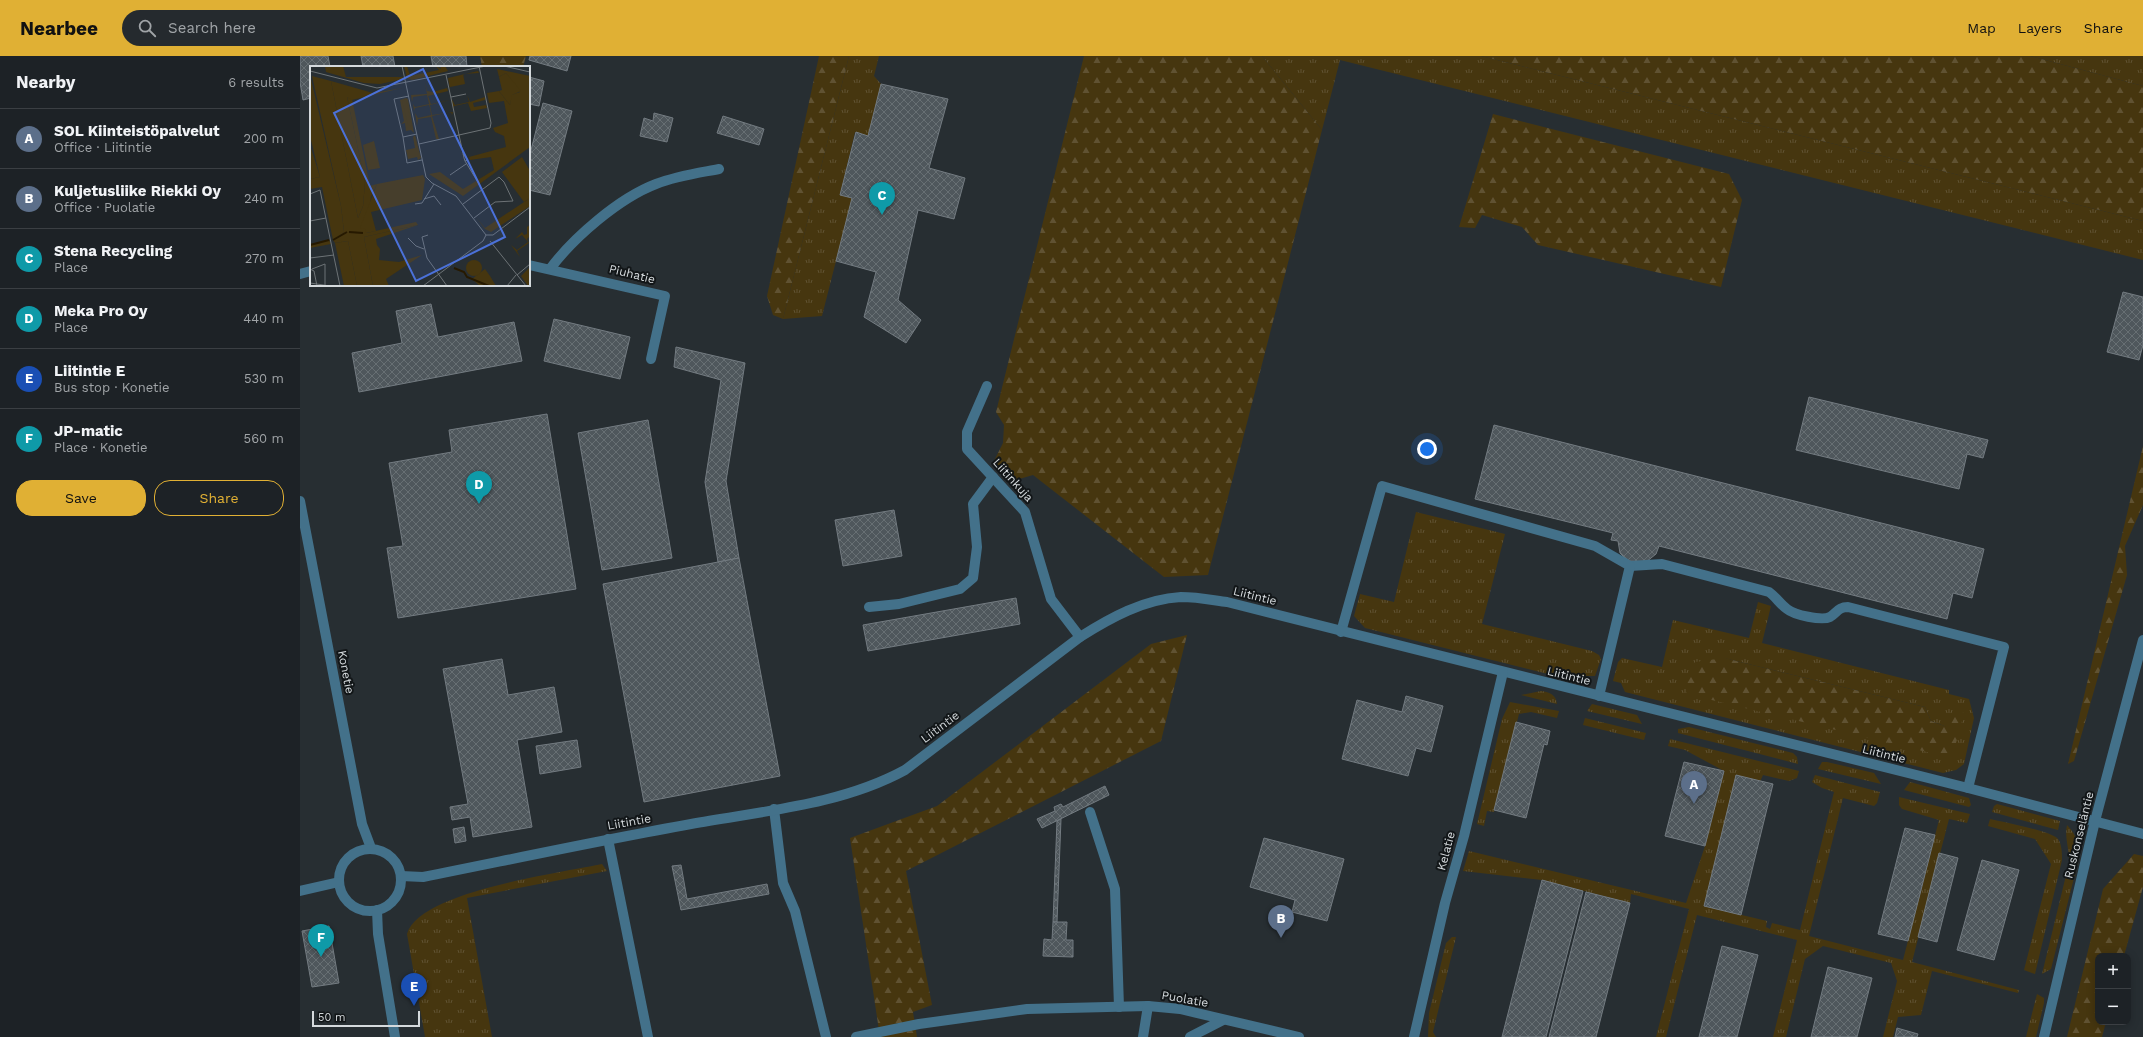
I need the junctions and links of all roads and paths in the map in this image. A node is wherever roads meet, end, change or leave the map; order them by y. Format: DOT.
graph roads {
  1 [pos="719,169"];
  2 [pos="530,265"];
  3 [pos="550,269"];
  4 [pos="310,271"];
  5 [pos="300,274"];
  6 [pos="651,359"];
  7 [pos="987,386"];
  8 [pos="992,477"];
  9 [pos="300,500"];
  10 [pos="1630,566"];
  11 [pos="869,606"];
  12 [pos="1341,632"];
  13 [pos="1080,637"];
  14 [pos="2143,640"];
  15 [pos="1503,672"];
  16 [pos="1599,696"];
  17 [pos="1968,788"];
  18 [pos="774,809"];
  19 [pos="1090,812"];
  20 [pos="2096,821"];
  21 [pos="2143,834"];
  22 [pos="608,839"];
  23 [pos="371,848"];
  24 [pos="401,876"];
  25 [pos="339,882"];
  26 [pos="300,891"];
  27 [pos="377,910"];
  28 [pos="1148,1006"];
  29 [pos="1119,1007"];
  30 [pos="1223,1020"];
  31 [pos="395,1037"];
  32 [pos="648,1037"];
  33 [pos="826,1037"];
  34 [pos="856,1037"];
  35 [pos="1143,1037"];
  36 [pos="1190,1037"];
  37 [pos="1299,1037"];
  38 [pos="1414,1037"];
  39 [pos="2044,1037"];
  1 -- 3 [label="street"];
  2 -- 3 [label="street, Piuhatie"];
  3 -- 6 [label="street, Piuhatie"];
  4 -- 5 [label="street"];
  7 -- 8 [label="street, Liitinkuja"];
  8 -- 11 [label="street"];
  8 -- 13 [label="street, Liitinkuja"];
  9 -- 23 [label="street, Konetie"];
  10 -- 12 [label="street"];
  10 -- 16 [label="street"];
  10 -- 17 [label="street"];
  12 -- 13 [label="street, Liitintie"];
  12 -- 15 [label="street, Liitintie"];
  13 -- 18 [label="street, Liitintie"];
  14 -- 20 [label="street, Ruskonseläntie"];
  15 -- 16 [label="street, Liitintie"];
  15 -- 38 [label="street, Kelatie"];
  16 -- 17 [label="street, Liitintie"];
  17 -- 20 [label="street, Liitintie"];
  18 -- 22 [label="street, Liitintie"];
  18 -- 33 [label="street"];
  19 -- 29 [label="street"];
  20 -- 21 [label="street, Liitintie"];
  20 -- 39 [label="street, Ruskonseläntie"];
  22 -- 24 [label="street, Liitintie"];
  22 -- 32 [label="street"];
  23 -- 24 [label="street"];
  23 -- 25 [label="street"];
  24 -- 27 [label="street"];
  25 -- 26 [label="street"];
  25 -- 27 [label="street"];
  27 -- 31 [label="street"];
  28 -- 29 [label="street"];
  28 -- 30 [label="street, Puolatie"];
  28 -- 35 [label="street, Puolatie"];
  29 -- 34 [label="street"];
  30 -- 36 [label="street, Puolatie"];
  30 -- 37 [label="street, Puolatie"];
}
